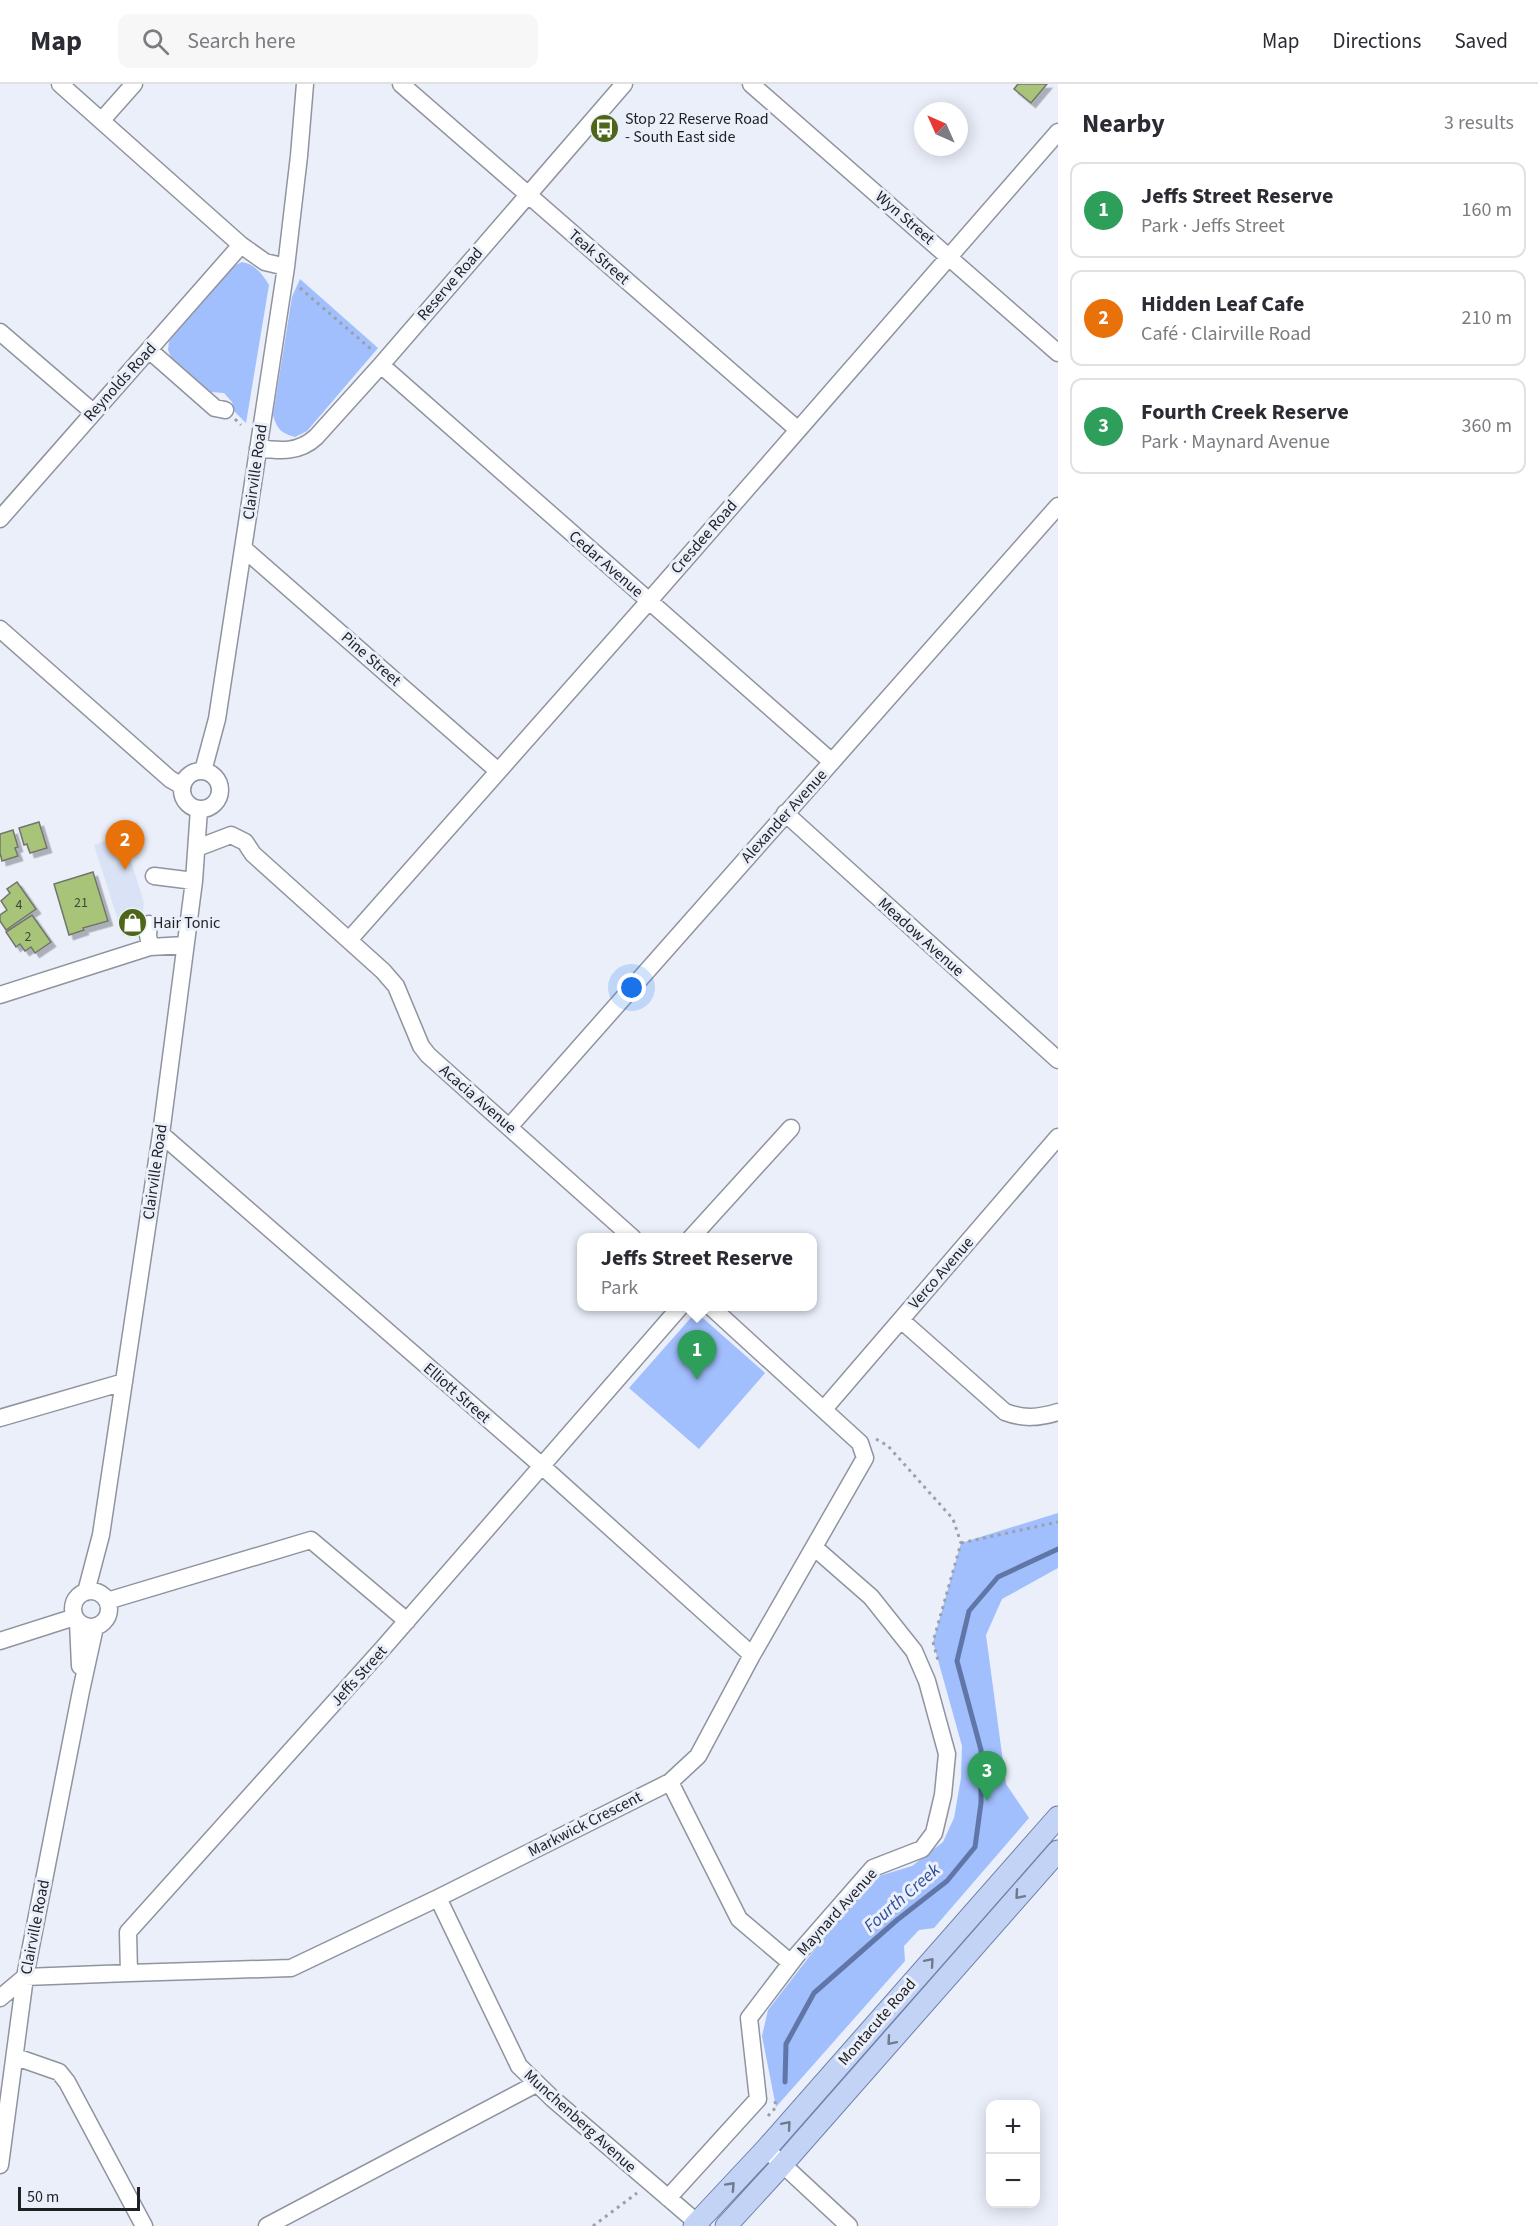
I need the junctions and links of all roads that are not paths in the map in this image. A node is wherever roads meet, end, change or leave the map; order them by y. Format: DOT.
graph roads {
  1 [pos="60,84"];
  2 [pos="134,84"];
  3 [pos="305,84"];
  4 [pos="315,84"];
  5 [pos="402,84"];
  6 [pos="624,84"];
  7 [pos="751,84"];
  8 [pos="102,120"];
  9 [pos="1058,132"];
  10 [pos="298,171"];
  11 [pos="527,194"];
  12 [pos="241,245"];
  13 [pos="950,256"];
  14 [pos="285,271"];
  15 [pos="0,332"];
  16 [pos="149,350"];
  17 [pos="1058,353"];
  18 [pos="382,363"];
  19 [pos="225,410"];
  20 [pos="93,412"];
  21 [pos="798,429"];
  22 [pos="258,448"];
  23 [pos="1058,506"];
  24 [pos="0,519"];
  25 [pos="243,548"];
  26 [pos="649,601"];
  27 [pos="0,629"];
  28 [pos="8,645"];
  29 [pos="832,762"];
  30 [pos="203,771"];
  31 [pos="498,771"];
  32 [pos="182,786"];
  33 [pos="200,809"];
  34 [pos="785,813"];
  35 [pos="197,848"];
  36 [pos="154,876"];
  37 [pos="194,881"];
  38 [pos="149,924"];
  39 [pos="349,940"];
  40 [pos="185,945"];
  41 [pos="150,947"];
  42 [pos="0,995"];
  43 [pos="1058,1060"];
  44 [pos="510,1126"];
  45 [pos="791,1128"];
  46 [pos="160,1134"];
  47 [pos="1058,1137"];
  48 [pos="628,1233"];
  49 [pos="696,1233"];
  50 [pos="677,1311"];
  51 [pos="716,1311"];
  52 [pos="901,1320"];
  53 [pos="124,1382"];
  54 [pos="824,1409"];
  55 [pos="1058,1412"];
  56 [pos="0,1418"];
  57 [pos="542,1466"];
  58 [pos="101,1535"];
  59 [pos="815,1548"];
  60 [pos="86,1592"];
  61 [pos="105,1598"];
  62 [pos="77,1619"];
  63 [pos="407,1621"];
  64 [pos="95,1627"];
  65 [pos="0,1641"];
  66 [pos="752,1654"];
  67 [pos="81,1691"];
  68 [pos="670,1782"];
  69 [pos="1058,1817"];
  70 [pos="1058,1851"];
  71 [pos="438,1898"];
  72 [pos="791,1963"];
  73 [pos="129,1973"];
  74 [pos="25,1977"];
  75 [pos="0,1998"];
  76 [pos="16,2057"];
  77 [pos="536,2084"];
  78 [pos="766,2149"];
  79 [pos="0,2165"];
  80 [pos="782,2165"];
  81 [pos="668,2198"];
  82 [pos="698,2225"];
  83 [pos="144,2226"];
  84 [pos="267,2226"];
  85 [pos="726,2226"];
  86 [pos="849,2226"];
  1 -- 8 [label="street"];
  2 -- 8 [label="street"];
  3 -- 10 [label="street, Clairville Road"];
  4 -- 10 [label="street, Clairville Road"];
  5 -- 11 [label="street, Teak Street"];
  6 -- 11 [label="street, Reserve Road"];
  7 -- 13 [label="street, Wyn Street"];
  8 -- 12 [label="street"];
  9 -- 13 [label="street, Cresdee Road"];
  10 -- 14 [label="street, Clairville Road"];
  11 -- 18 [label="street, Reserve Road"];
  11 -- 21 [label="street, Teak Street"];
  12 -- 14 [label="street"];
  12 -- 16 [label="street, Reynolds Road"];
  13 -- 17 [label="street, Wyn Street"];
  13 -- 21 [label="street, Cresdee Road"];
  14 -- 22 [label="street, Clairville Road"];
  15 -- 20 [label="street"];
  16 -- 19 [label="street"];
  16 -- 20 [label="street, Reynolds Road"];
  18 -- 22 [label="street, Reserve Road"];
  18 -- 26 [label="street, Cedar Avenue"];
  20 -- 24 [label="street, Reynolds Road"];
  21 -- 26 [label="street, Cresdee Road"];
  22 -- 25 [label="street, Clairville Road"];
  23 -- 29 [label="street, Alexander Avenue"];
  25 -- 30 [label="street, Clairville Road"];
  25 -- 31 [label="street, Pine Street"];
  26 -- 29 [label="street, Cedar Avenue"];
  26 -- 31 [label="street, Cresdee Road"];
  27 -- 28 [label="street"];
  28 -- 32 [label="street"];
  29 -- 34 [label="street, Alexander Avenue"];
  30 -- 32 [label="street"];
  30 -- 33 [label="street"];
  31 -- 39 [label="street, Cresdee Road"];
  32 -- 33 [label="street"];
  33 -- 35 [label="street, Clairville Road"];
  34 -- 43 [label="street, Meadow Avenue"];
  34 -- 44 [label="street, Alexander Avenue"];
  35 -- 37 [label="street, Clairville Road"];
  35 -- 39 [label="street, Acacia Avenue"];
  36 -- 37 [label="street"];
  37 -- 40 [label="street, Clairville Road"];
  38 -- 41 [label="street"];
  39 -- 44 [label="street, Acacia Avenue"];
  40 -- 41 [label="street"];
  40 -- 46 [label="street, Clairville Road"];
  41 -- 42 [label="street"];
  44 -- 48 [label="street, Acacia Avenue"];
  45 -- 49 [label="street"];
  46 -- 53 [label="street, Clairville Road"];
  46 -- 57 [label="street, Elliott Street"];
  47 -- 52 [label="street, Verco Avenue"];
  50 -- 57 [label="street, Jeffs Street"];
  51 -- 54 [label="street"];
  52 -- 54 [label="street, Verco Avenue"];
  52 -- 55 [label="street"];
  53 -- 56 [label="street"];
  53 -- 58 [label="street, Clairville Road"];
  54 -- 59 [label="street, Markwick Crescent"];
  57 -- 63 [label="street, Jeffs Street"];
  57 -- 66 [label="street, Elliott Street"];
  58 -- 60 [label="street, Clairville Road"];
  58 -- 61 [label="street, Clairville Road"];
  59 -- 66 [label="street, Markwick Crescent"];
  59 -- 72 [label="street, Maynard Avenue"];
  60 -- 61 [label="street"];
  60 -- 62 [label="street"];
  61 -- 63 [label="street"];
  61 -- 64 [label="street"];
  62 -- 64 [label="street"];
  62 -- 65 [label="street"];
  62 -- 67 [label="street, Clairville Road"];
  63 -- 73 [label="street, Jeffs Street"];
  64 -- 67 [label="street, Clairville Road"];
  66 -- 68 [label="street, Markwick Crescent"];
  67 -- 74 [label="street, Clairville Road"];
  68 -- 71 [label="street, Markwick Crescent"];
  68 -- 72 [label="street"];
  78 -- 69 [label="main road, Montacute Road, one-way"];
  70 -- 80 [label="main road, Montacute Road, one-way"];
  71 -- 73 [label="street, Markwick Crescent"];
  71 -- 77 [label="street, Munchenberg Avenue"];
  72 -- 81 [label="street, Maynard Avenue"];
  73 -- 74 [label="street"];
  74 -- 75 [label="street"];
  74 -- 76 [label="street, Clairville Road"];
  76 -- 79 [label="street, Clairville Road"];
  76 -- 83 [label="street"];
  77 -- 81 [label="street, Munchenberg Avenue"];
  77 -- 84 [label="street"];
  78 -- 80 [label="street"];
  82 -- 78 [label="main road, Montacute Road, one-way"];
  80 -- 85 [label="main road, Montacute Road"];
  80 -- 86 [label="street"];
  81 -- 82 [label="street, Munchenberg Avenue"];
}
